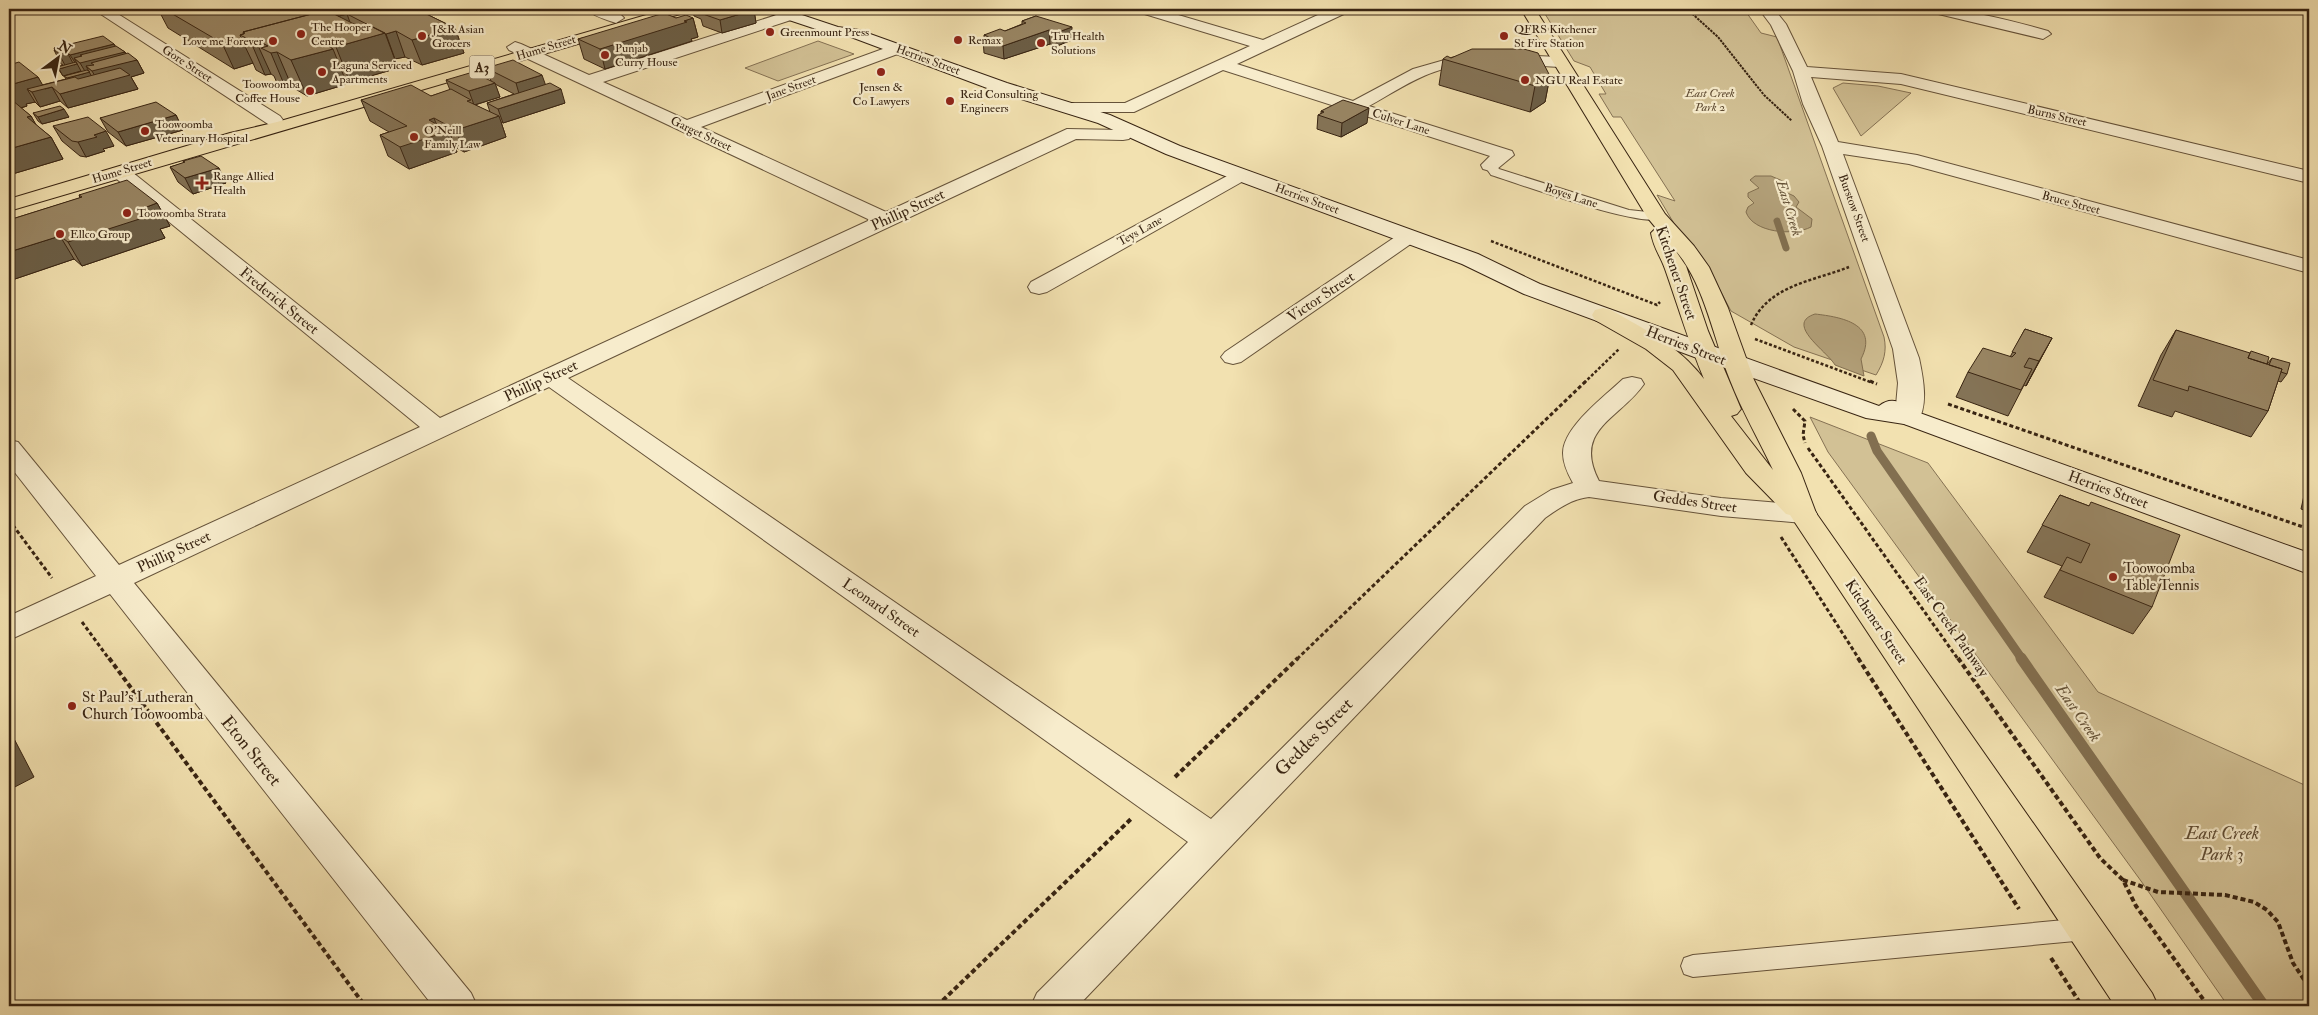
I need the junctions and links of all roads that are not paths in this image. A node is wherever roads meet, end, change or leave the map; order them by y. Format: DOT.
graph roads {
  1 [pos="100,9"];
  2 [pos="594,9"];
  3 [pos="647,9"];
  4 [pos="682,9"];
  5 [pos="770,9"];
  6 [pos="807,9"];
  7 [pos="1143,9"];
  8 [pos="1343,9"];
  9 [pos="1528,9"];
  10 [pos="1766,9"];
  11 [pos="1935,9"];
  12 [pos="788,16"];
  13 [pos="616,18"];
  14 [pos="854,33"];
  15 [pos="2043,34"];
  16 [pos="1264,45"];
  17 [pos="897,49"];
  18 [pos="522,50"];
  19 [pos="1560,62"];
  20 [pos="1223,65"];
  21 [pos="1801,71"];
  22 [pos="588,81"];
  23 [pos="1355,107"];
  24 [pos="1128,108"];
  25 [pos="274,120"];
  26 [pos="1071,120"];
  27 [pos="685,128"];
  28 [pos="1126,133"];
  29 [pos="236,137"];
  30 [pos="1831,146"];
  31 [pos="1490,165"];
  32 [pos="120,172"];
  33 [pos="1240,175"];
  34 [pos="2309,177"];
  35 [pos="9,206"];
  36 [pos="1657,217"];
  37 [pos="886,220"];
  38 [pos="1408,237"];
  39 [pos="1470,259"];
  40 [pos="2309,267"];
  41 [pos="1039,287"];
  42 [pos="1603,314"];
  43 [pos="1700,342"];
  44 [pos="1732,354"];
  45 [pos="1234,357"];
  46 [pos="550,377"];
  47 [pos="1632,384"];
  48 [pos="1908,416"];
  49 [pos="438,429"];
  50 [pos="9,448"];
  51 [pos="1756,466"];
  52 [pos="1589,488"];
  53 [pos="1803,514"];
  54 [pos="2309,564"];
  55 [pos="114,580"];
  56 [pos="9,629"];
  57 [pos="1213,840"];
  58 [pos="2086,930"];
  59 [pos="1692,966"];
  60 [pos="457,1006"];
  61 [pos="1051,1006"];
  62 [pos="2138,1006"];
  1 -- 25 [label="street, Gore Street"];
  2 -- 13 [label="street"];
  3 -- 13 [label="main road, Hume Street / A3"];
  4 -- 18 [label="main road, Hume Street / A3"];
  5 -- 12 [label="street, Herries Street"];
  6 -- 14 [label="street, Herries Street"];
  7 -- 16 [label="street"];
  8 -- 16 [label="street, Phillip Street"];
  9 -- 19 [label="main road, Kitchener Street"];
  10 -- 21 [label="street, Burstow Street"];
  11 -- 15 [label="street"];
  12 -- 14 [label="street, Herries Street"];
  12 -- 22 [label="street"];
  13 -- 18 [label="main road, Hume Street / A3"];
  14 -- 17 [label="street, Herries Street"];
  16 -- 20 [label="street, Phillip Street"];
  17 -- 26 [label="street, Herries Street"];
  17 -- 27 [label="street, Jane Street"];
  18 -- 22 [label="street, Garget Street"];
  18 -- 25 [label="main road, Hume Street / A3"];
  18 -- 29 [label="main road, Hume Street / A3"];
  19 -- 23 [label="street"];
  19 -- 36 [label="main road, Kitchener Street"];
  20 -- 23 [label="street, Culver Lane"];
  20 -- 24 [label="street, Phillip Street"];
  21 -- 30 [label="street, Burstow Street"];
  21 -- 34 [label="street, Burns Street"];
  22 -- 27 [label="street, Garget Street"];
  23 -- 31 [label="street, Culver Lane"];
  24 -- 26 [label="street, Phillip Street"];
  24 -- 28 [label="street"];
  25 -- 29 [label="main road, Hume Street / A3"];
  26 -- 28 [label="street, Phillip Street"];
  26 -- 28 [label="street, Herries Street"];
  26 -- 37 [label="street, Phillip Street"];
  27 -- 37 [label="street, Garget Street"];
  28 -- 33 [label="street, Herries Street"];
  29 -- 32 [label="main road, Hume Street / A3"];
  30 -- 40 [label="street, Bruce Street"];
  30 -- 48 [label="street, Burstow Street"];
  31 -- 36 [label="lane, Boyes Lane"];
  32 -- 35 [label="main road, Hume Street / A3"];
  32 -- 49 [label="street, Frederick Street"];
  33 -- 38 [label="street, Herries Street"];
  33 -- 41 [label="street, Teys Lane"];
  36 -- 43 [label="main road, Kitchener Street"];
  36 -- 44 [label="main road, Kitchener Street"];
  37 -- 46 [label="street, Phillip Street"];
  38 -- 39 [label="street, Herries Street"];
  38 -- 45 [label="street, Victor Street"];
  39 -- 42 [label="street, Herries Street"];
  39 -- 43 [label="street, Herries Street"];
  42 -- 43 [label="street, Herries Street"];
  42 -- 51 [label="main road"];
  43 -- 44 [label="street, Herries Street"];
  43 -- 51 [label="main road, Kitchener Street"];
  44 -- 48 [label="street, Herries Street"];
  44 -- 53 [label="main road, Kitchener Street"];
  46 -- 49 [label="street, Phillip Street"];
  46 -- 57 [label="street, Leonard Street"];
  47 -- 52 [label="street"];
  48 -- 54 [label="street, Herries Street"];
  49 -- 55 [label="street, Phillip Street"];
  50 -- 55 [label="street, Eton Street"];
  51 -- 53 [label="main road"];
  52 -- 53 [label="street, Geddes Street"];
  52 -- 57 [label="street, Geddes Street"];
  53 -- 58 [label="main road, Kitchener Street"];
  55 -- 56 [label="street, Phillip Street"];
  55 -- 60 [label="street, Eton Street"];
  57 -- 61 [label="street, Geddes Street"];
  58 -- 59 [label="lane"];
  58 -- 62 [label="main road, Kitchener Street"];
}
